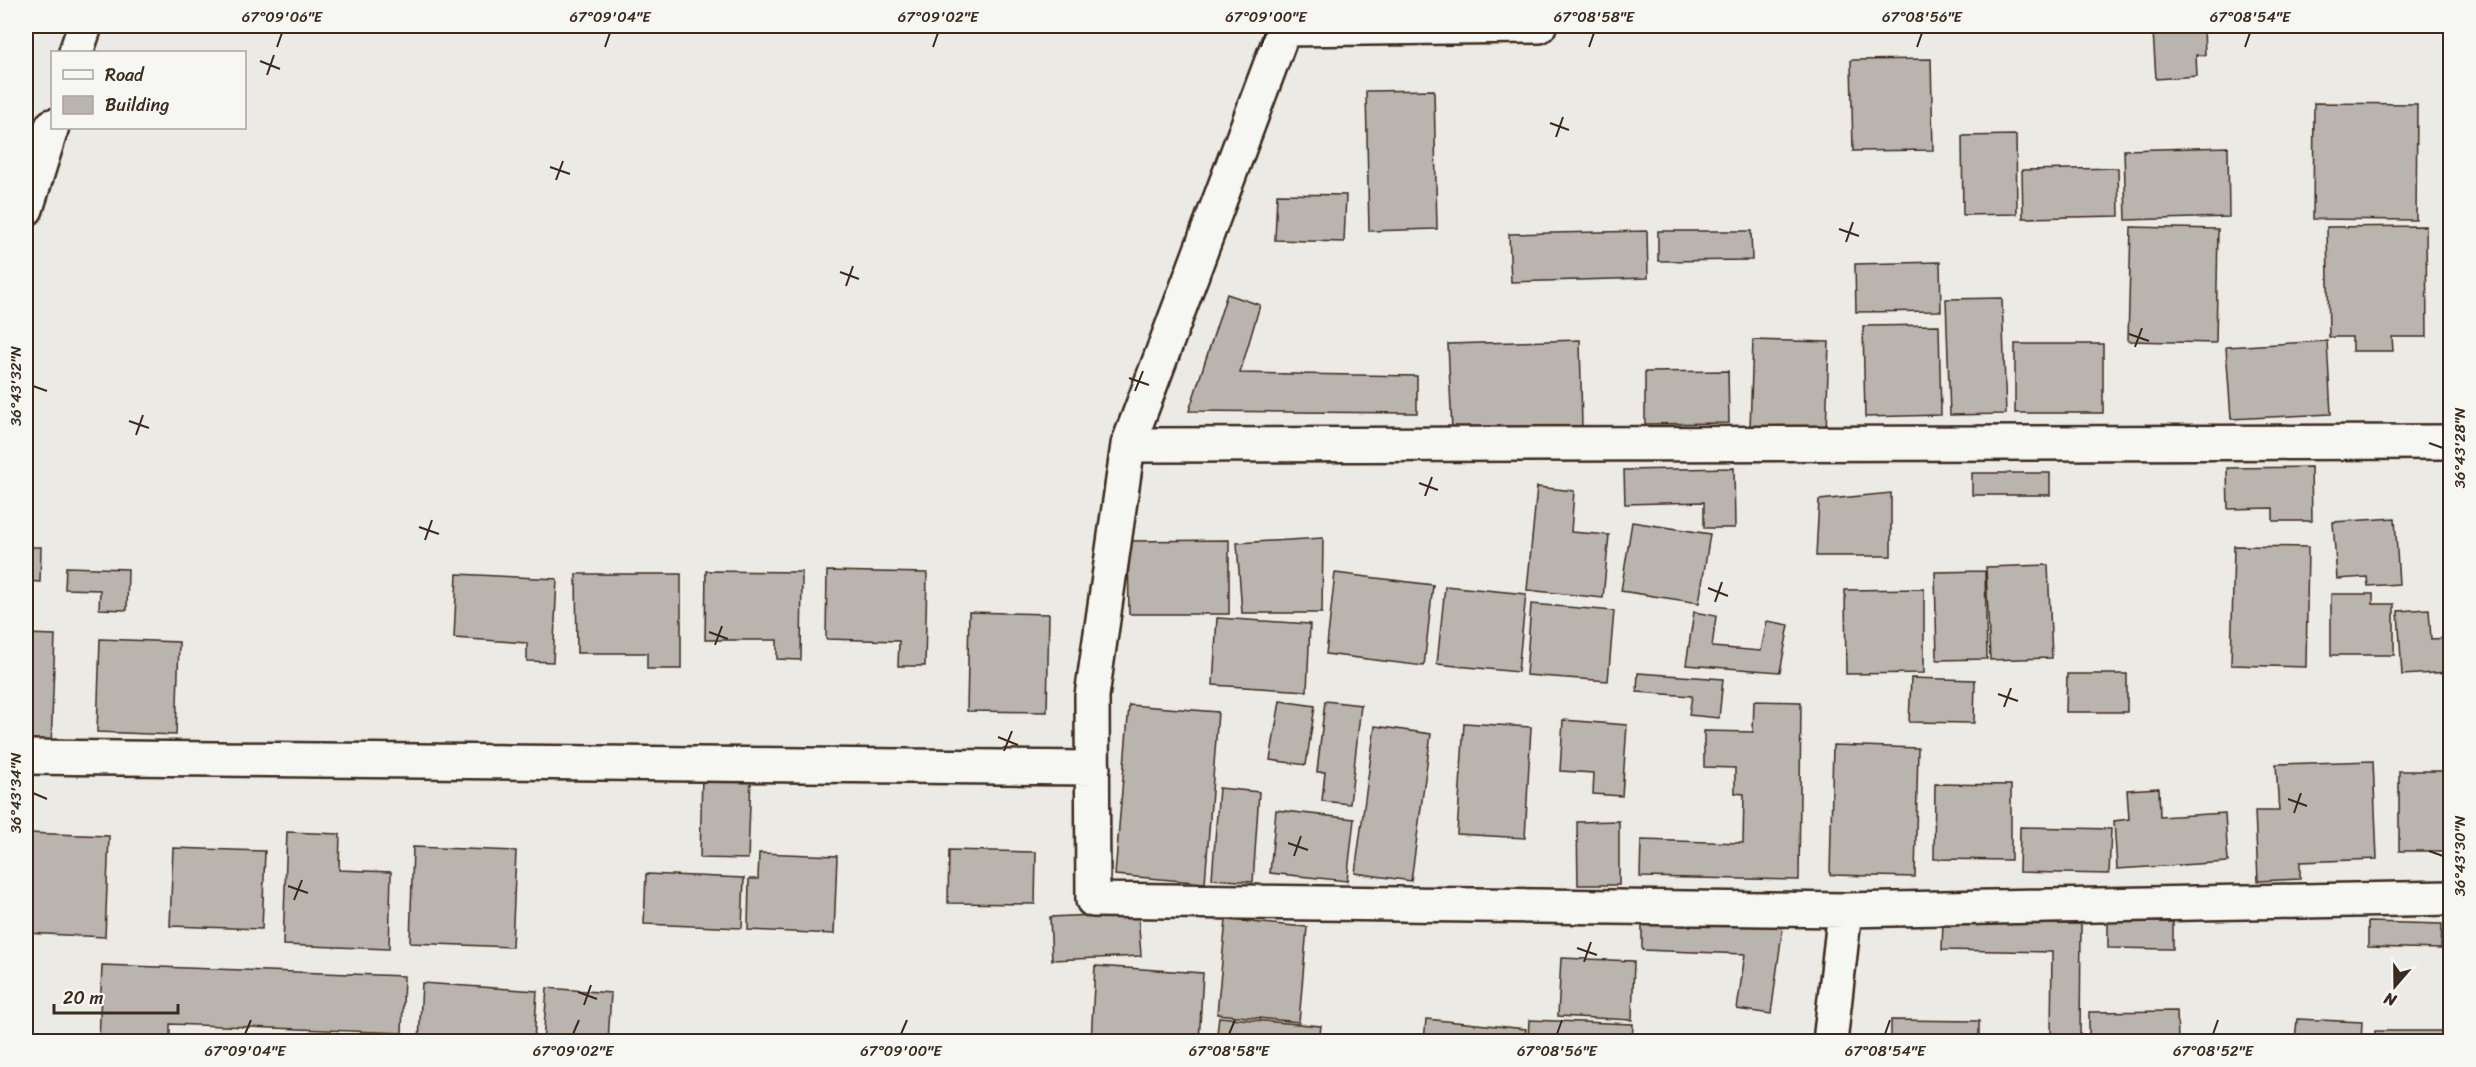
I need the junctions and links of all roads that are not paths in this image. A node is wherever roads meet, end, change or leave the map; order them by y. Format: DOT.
graph roads {
  1 [pos="85,26"];
  2 [pos="1539,26"];
  3 [pos="1285,27"];
  4 [pos="76,51"];
  5 [pos="51,129"];
  6 [pos="26,209"];
  7 [pos="2451,442"];
  8 [pos="1128,445"];
  9 [pos="26,757"];
  10 [pos="1093,768"];
  11 [pos="2451,897"];
  12 [pos="1845,910"];
  13 [pos="1830,1041"];
  1 -- 4 [label="street"];
  2 -- 3 [label="street"];
  3 -- 8 [label="street"];
  5 -- 6 [label="street"];
  7 -- 8 [label="street"];
  8 -- 10 [label="street"];
  9 -- 10 [label="street"];
  10 -- 12 [label="street"];
  11 -- 12 [label="street"];
  12 -- 13 [label="street"];
}
